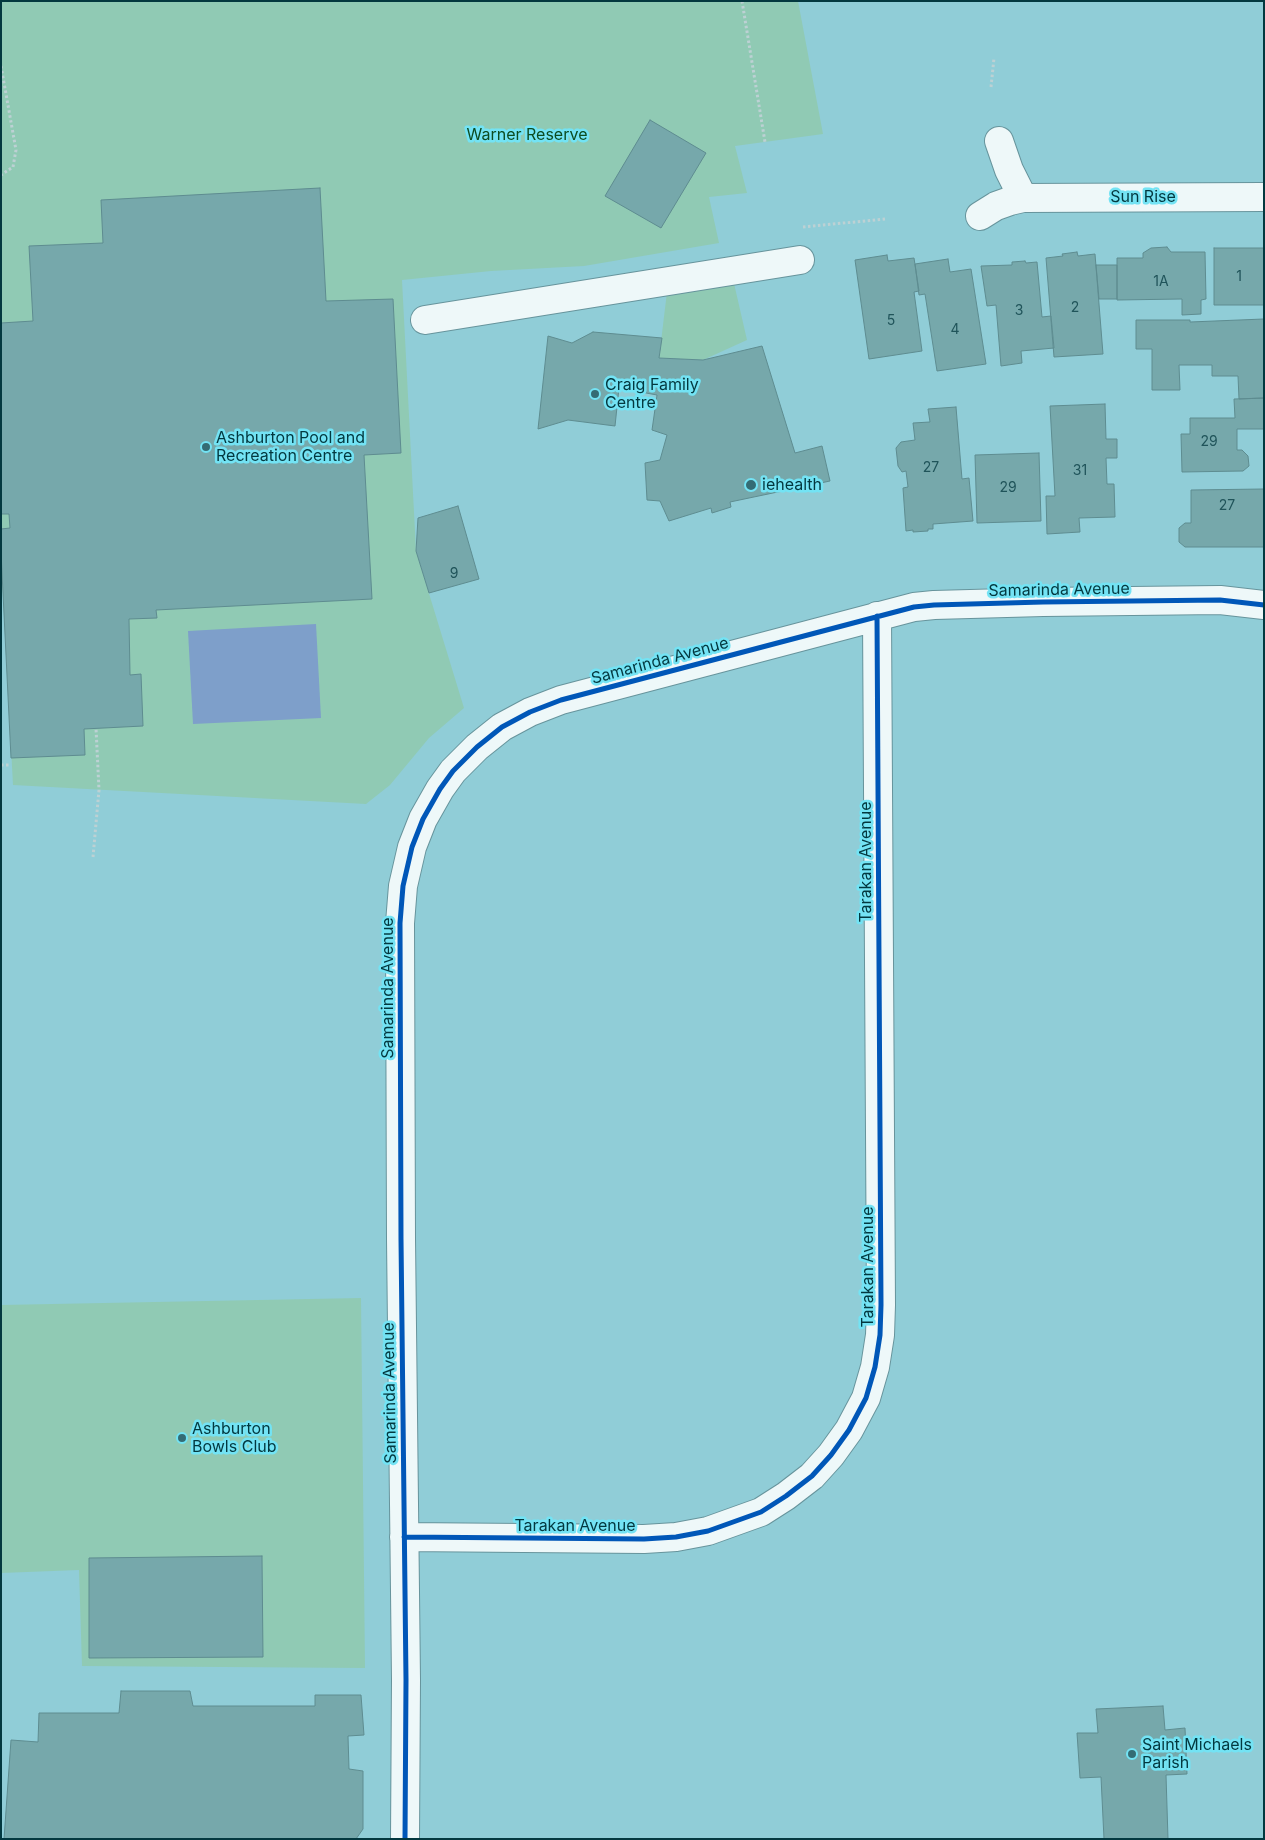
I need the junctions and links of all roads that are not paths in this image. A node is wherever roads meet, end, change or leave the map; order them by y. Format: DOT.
graph roads {
  1 [pos="999,141"];
  2 [pos="1264,197"];
  3 [pos="1023,198"];
  4 [pos="980,216"];
  5 [pos="800,260"];
  6 [pos="425,320"];
  7 [pos="1264,595"];
  8 [pos="1220,600"];
  9 [pos="1264,605"];
  10 [pos="877,616"];
  11 [pos="404,1537"];
  12 [pos="405,1839"];
  1 -- 3 [label="street"];
  2 -- 3 [label="street, Sun Rise"];
  3 -- 4 [label="street, Sun Rise"];
  5 -- 6 [label="street"];
  7 -- 8 [label="street, Samarinda Avenue"];
  8 -- 9 [label="street, Samarinda Avenue"];
  8 -- 10 [label="street, Samarinda Avenue"];
  10 -- 11 [label="street, Samarinda Avenue"];
  10 -- 11 [label="street, Tarakan Avenue"];
  11 -- 12 [label="street, Samarinda Avenue"];
}
